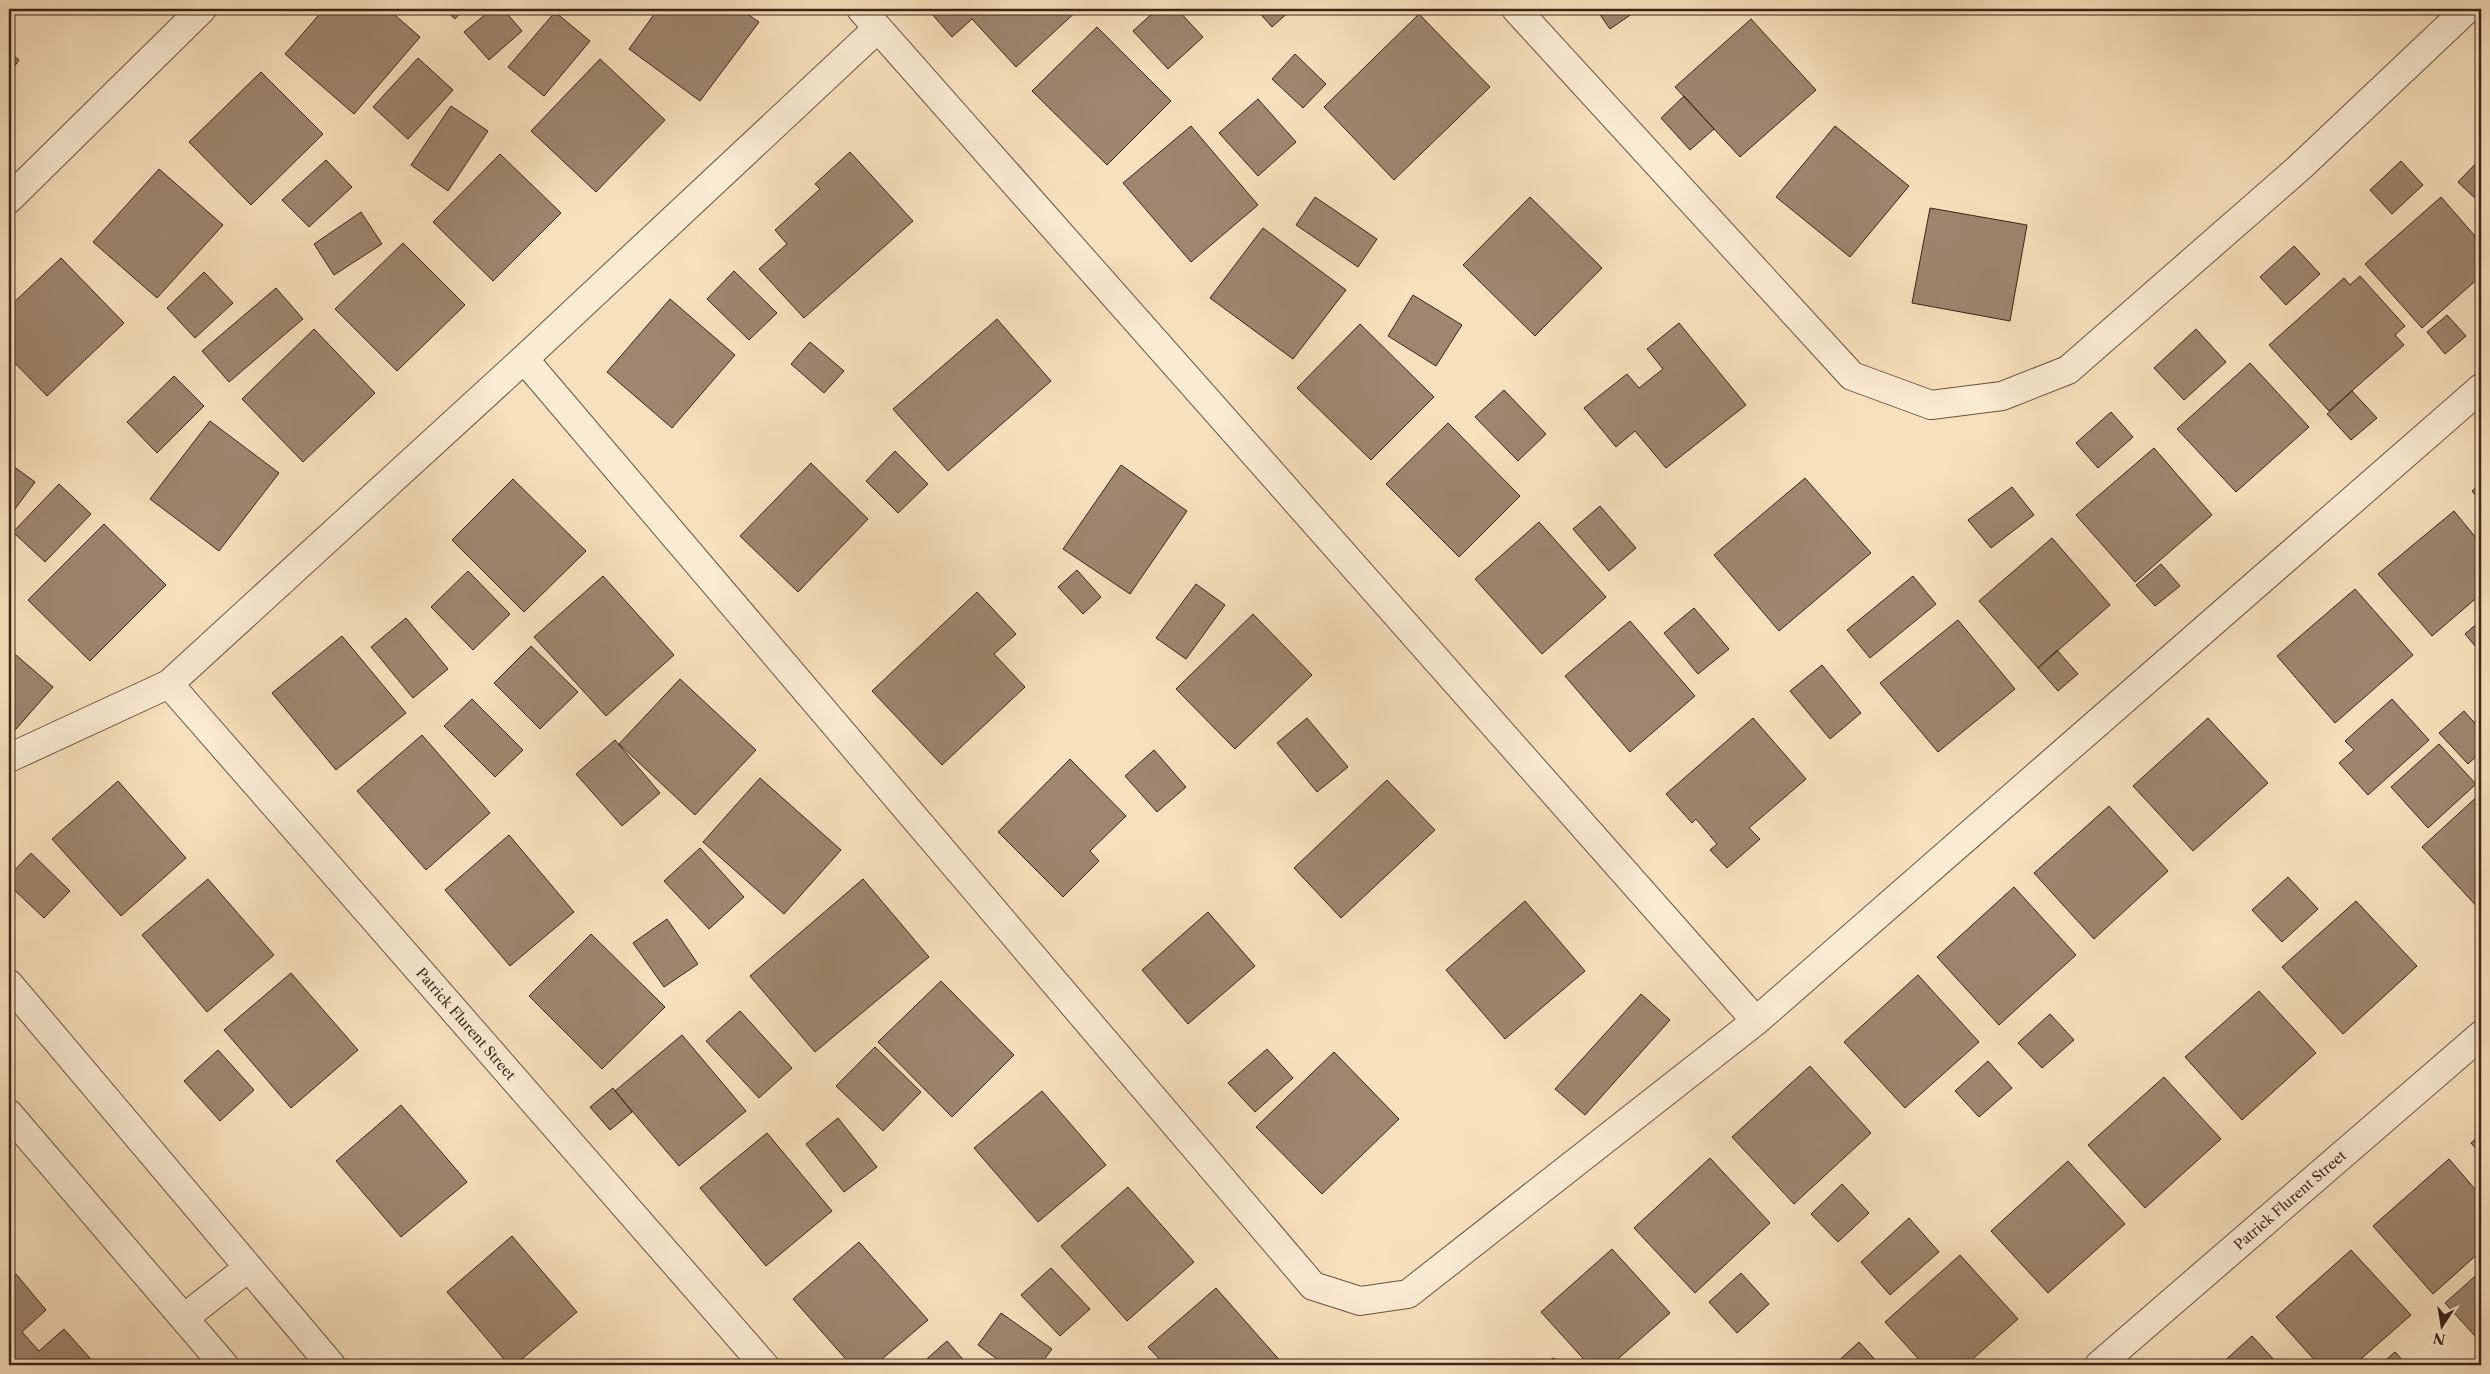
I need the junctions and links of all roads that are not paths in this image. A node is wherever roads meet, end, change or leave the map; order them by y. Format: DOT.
graph roads {
  1 [pos="202,9"];
  2 [pos="1516,9"];
  3 [pos="2467,9"];
  4 [pos="870,18"];
  5 [pos="9,199"];
  6 [pos="524,359"];
  7 [pos="2481,388"];
  8 [pos="169,684"];
  9 [pos="9,758"];
  10 [pos="9,984"];
  11 [pos="1756,1021"];
  12 [pos="2481,1035"];
  13 [pos="9,1114"];
  14 [pos="248,1268"];
  15 [pos="184,1318"];
  16 [pos="224,1365"];
  17 [pos="331,1365"];
  18 [pos="764,1365"];
  19 [pos="2100,1365"];
  1 -- 5 [label="street"];
  2 -- 3 [label="street"];
  4 -- 6 [label="street"];
  4 -- 11 [label="street"];
  6 -- 8 [label="street"];
  6 -- 11 [label="street"];
  7 -- 11 [label="street"];
  8 -- 9 [label="street"];
  8 -- 18 [label="street, Patrick Flurent Street"];
  10 -- 14 [label="street"];
  12 -- 19 [label="street, Patrick Flurent Street"];
  13 -- 15 [label="street"];
  14 -- 15 [label="street"];
  14 -- 17 [label="street"];
  15 -- 16 [label="street"];
}
